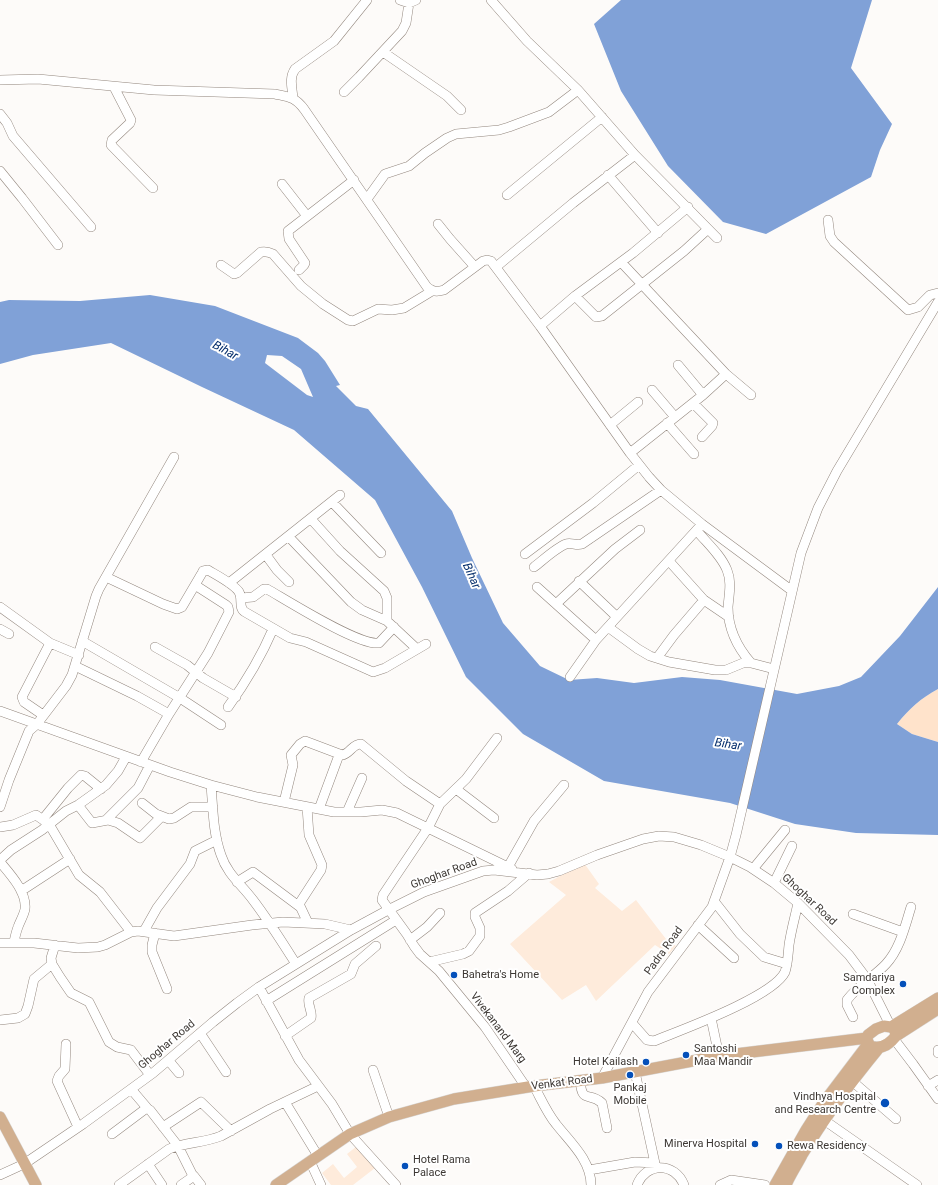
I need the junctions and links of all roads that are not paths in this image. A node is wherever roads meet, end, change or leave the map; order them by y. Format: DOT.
graph roads {
  1 [pos="367,0"];
  2 [pos="400,0"];
  3 [pos="491,0"];
  4 [pos="413,1"];
  5 [pos="383,52"];
  6 [pos="0,80"];
  7 [pos="114,87"];
  8 [pos="578,90"];
  9 [pos="344,92"];
  10 [pos="293,98"];
  11 [pos="461,110"];
  12 [pos="0,114"];
  13 [pos="602,117"];
  14 [pos="635,155"];
  15 [pos="0,171"];
  16 [pos="608,175"];
  17 [pos="354,180"];
  18 [pos="282,184"];
  19 [pos="153,188"];
  20 [pos="507,195"];
  21 [pos="367,199"];
  22 [pos="688,207"];
  23 [pos="308,216"];
  24 [pos="828,220"];
  25 [pos="438,224"];
  26 [pos="91,227"];
  27 [pos="708,229"];
  28 [pos="658,233"];
  29 [pos="717,238"];
  30 [pos="58,245"];
  31 [pos="621,262"];
  32 [pos="221,265"];
  33 [pos="475,267"];
  34 [pos="496,268"];
  35 [pos="299,270"];
  36 [pos="642,285"];
  37 [pos="432,291"];
  38 [pos="938,293"];
  39 [pos="575,296"];
  40 [pos="938,302"];
  41 [pos="540,326"];
  42 [pos="678,365"];
  43 [pos="726,374"];
  44 [pos="652,390"];
  45 [pos="703,394"];
  46 [pos="751,394"];
  47 [pos="638,402"];
  48 [pos="693,403"];
  49 [pos="671,420"];
  50 [pos="610,425"];
  51 [pos="702,437"];
  52 [pos="630,453"];
  53 [pos="694,454"];
  54 [pos="174,457"];
  55 [pos="639,465"];
  56 [pos="661,490"];
  57 [pos="340,495"];
  58 [pos="332,502"];
  59 [pos="310,519"];
  60 [pos="699,527"];
  61 [pos="640,530"];
  62 [pos="289,537"];
  63 [pos="381,553"];
  64 [pos="525,554"];
  65 [pos="266,555"];
  66 [pos="669,561"];
  67 [pos="534,567"];
  68 [pos="106,577"];
  69 [pos="289,582"];
  70 [pos="579,582"];
  71 [pos="195,584"];
  72 [pos="229,584"];
  73 [pos="537,588"];
  74 [pos="791,590"];
  75 [pos="241,598"];
  76 [pos="704,600"];
  77 [pos="556,604"];
  78 [pos="0,607"];
  79 [pos="617,617"];
  80 [pos="729,617"];
  81 [pos="390,624"];
  82 [pos="608,627"];
  83 [pos="0,629"];
  84 [pos="273,629"];
  85 [pos="9,634"];
  86 [pos="596,640"];
  87 [pos="82,641"];
  88 [pos="50,643"];
  89 [pos="426,644"];
  90 [pos="155,647"];
  91 [pos="417,649"];
  92 [pos="79,655"];
  93 [pos="657,658"];
  94 [pos="751,663"];
  95 [pos="76,666"];
  96 [pos="196,672"];
  97 [pos="773,673"];
  98 [pos="570,677"];
  99 [pos="236,697"];
  100 [pos="180,698"];
  101 [pos="228,707"];
  102 [pos="0,711"];
  103 [pos="169,714"];
  104 [pos="43,715"];
  105 [pos="37,724"];
  106 [pos="221,725"];
  107 [pos="497,738"];
  108 [pos="339,755"];
  109 [pos="126,756"];
  110 [pos="145,764"];
  111 [pos="362,778"];
  112 [pos="211,785"];
  113 [pos="564,785"];
  114 [pos="101,789"];
  115 [pos="456,789"];
  116 [pos="284,802"];
  117 [pos="142,803"];
  118 [pos="440,804"];
  119 [pos="78,805"];
  120 [pos="213,807"];
  121 [pos="307,807"];
  122 [pos="0,808"];
  123 [pos="319,809"];
  124 [pos="347,812"];
  125 [pos="161,817"];
  126 [pos="494,818"];
  127 [pos="106,820"];
  128 [pos="46,822"];
  129 [pos="0,828"];
  130 [pos="428,828"];
  131 [pos="785,830"];
  132 [pos="217,840"];
  133 [pos="792,846"];
  134 [pos="730,857"];
  135 [pos="70,859"];
  136 [pos="0,861"];
  137 [pos="512,869"];
  138 [pos="753,869"];
  139 [pos="528,873"];
  140 [pos="237,882"];
  141 [pos="774,883"];
  142 [pos="20,891"];
  143 [pos="714,901"];
  144 [pos="798,903"];
  145 [pos="300,906"];
  146 [pos="911,907"];
  147 [pos="388,910"];
  148 [pos="440,913"];
  149 [pos="853,914"];
  150 [pos="396,920"];
  151 [pos="270,923"];
  152 [pos="308,923"];
  153 [pos="698,925"];
  154 [pos="351,930"];
  155 [pos="144,931"];
  156 [pos="131,932"];
  157 [pos="903,932"];
  158 [pos="155,933"];
  159 [pos="410,940"];
  160 [pos="14,942"];
  161 [pos="0,943"];
  162 [pos="55,945"];
  163 [pos="376,946"];
  164 [pos="734,958"];
  165 [pos="429,962"];
  166 [pos="52,964"];
  167 [pos="296,964"];
  168 [pos="787,964"];
  169 [pos="867,979"];
  170 [pos="258,987"];
  171 [pos="167,990"];
  172 [pos="938,998"];
  173 [pos="266,1001"];
  174 [pos="938,1009"];
  175 [pos="853,1017"];
  176 [pos="711,1018"];
  177 [pos="0,1020"];
  178 [pos="632,1023"];
  179 [pos="200,1033"];
  180 [pos="894,1034"];
  181 [pos="285,1036"];
  182 [pos="868,1041"];
  183 [pos="66,1044"];
  184 [pos="879,1048"];
  185 [pos="938,1050"];
  186 [pos="938,1053"];
  187 [pos="719,1056"];
  188 [pos="169,1061"];
  189 [pos="373,1070"];
  190 [pos="226,1072"];
  191 [pos="635,1072"];
  192 [pos="179,1073"];
  193 [pos="150,1076"];
  194 [pos="602,1078"];
  195 [pos="580,1080"];
  196 [pos="938,1080"];
  197 [pos="852,1081"];
  198 [pos="318,1086"];
  199 [pos="530,1086"];
  200 [pos="928,1086"];
  201 [pos="131,1089"];
  202 [pos="938,1099"];
  203 [pos="285,1102"];
  204 [pos="148,1109"];
  205 [pos="0,1117"];
  206 [pos="389,1117"];
  207 [pos="896,1119"];
  208 [pos="824,1120"];
  209 [pos="78,1127"];
  210 [pos="163,1127"];
  211 [pos="607,1128"];
  212 [pos="231,1131"];
  213 [pos="112,1134"];
  214 [pos="350,1134"];
  215 [pos="178,1146"];
  216 [pos="314,1159"];
  217 [pos="24,1164"];
  218 [pos="148,1164"];
  219 [pos="655,1166"];
  220 [pos="589,1170"];
  221 [pos="0,1175"];
  222 [pos="193,1176"];
  223 [pos="36,1185"];
  224 [pos="119,1185"];
  225 [pos="162,1185"];
  226 [pos="181,1185"];
  227 [pos="201,1185"];
  228 [pos="276,1185"];
  229 [pos="321,1185"];
  230 [pos="396,1185"];
  231 [pos="591,1185"];
  232 [pos="637,1185"];
  233 [pos="684,1185"];
  234 [pos="720,1185"];
  235 [pos="766,1185"];
  236 [pos="775,1185"];
  237 [pos="786,1185"];
  238 [pos="917,1185"];
  1 -- 10 [label="street"];
  2 -- 4 [label="street"];
  3 -- 8 [label="street"];
  4 -- 5 [label="street"];
  5 -- 9 [label="street"];
  5 -- 11 [label="street"];
  6 -- 7 [label="street"];
  7 -- 10 [label="street"];
  7 -- 19 [label="street"];
  8 -- 13 [label="street"];
  8 -- 21 [label="street"];
  10 -- 17 [label="street"];
  12 -- 26 [label="street"];
  13 -- 14 [label="street"];
  13 -- 20 [label="street"];
  14 -- 16 [label="street"];
  14 -- 22 [label="street"];
  15 -- 30 [label="street"];
  16 -- 28 [label="street"];
  16 -- 34 [label="street"];
  17 -- 21 [label="street"];
  17 -- 23 [label="street"];
  18 -- 23 [label="street"];
  21 -- 37 [label="street"];
  22 -- 27 [label="street"];
  22 -- 28 [label="street"];
  23 -- 35 [label="street"];
  24 -- 38 [label="street"];
  25 -- 33 [label="street"];
  27 -- 29 [label="street"];
  27 -- 36 [label="street"];
  28 -- 31 [label="street"];
  31 -- 36 [label="street"];
  31 -- 39 [label="street"];
  32 -- 37 [label="street"];
  33 -- 34 [label="street"];
  33 -- 37 [label="street"];
  34 -- 41 [label="street"];
  36 -- 39 [label="street"];
  36 -- 43 [label="street"];
  39 -- 41 [label="street"];
  40 -- 74 [label="street, Padra Road"];
  41 -- 50 [label="street"];
  42 -- 45 [label="street"];
  43 -- 45 [label="street"];
  43 -- 46 [label="street"];
  44 -- 49 [label="street"];
  45 -- 48 [label="street"];
  47 -- 50 [label="street"];
  48 -- 49 [label="street"];
  48 -- 51 [label="street"];
  49 -- 52 [label="street"];
  49 -- 53 [label="street"];
  50 -- 52 [label="street"];
  52 -- 55 [label="street"];
  54 -- 68 [label="street"];
  55 -- 56 [label="street"];
  55 -- 64 [label="street"];
  56 -- 60 [label="street"];
  56 -- 67 [label="street"];
  57 -- 58 [label="street"];
  58 -- 59 [label="street"];
  58 -- 63 [label="street"];
  59 -- 62 [label="street"];
  59 -- 81 [label="street"];
  60 -- 66 [label="street"];
  60 -- 74 [label="street"];
  60 -- 80 [label="street"];
  61 -- 70 [label="street"];
  62 -- 65 [label="street"];
  62 -- 81 [label="street"];
  65 -- 69 [label="street"];
  65 -- 72 [label="street"];
  66 -- 76 [label="street"];
  66 -- 79 [label="street"];
  68 -- 71 [label="street"];
  68 -- 87 [label="street"];
  70 -- 77 [label="street"];
  70 -- 79 [label="street"];
  71 -- 72 [label="street"];
  71 -- 96 [label="street"];
  72 -- 75 [label="street"];
  73 -- 77 [label="street"];
  74 -- 97 [label="street, Padra Road"];
  75 -- 81 [label="street"];
  75 -- 84 [label="street"];
  76 -- 80 [label="street"];
  76 -- 93 [label="street"];
  77 -- 86 [label="street"];
  78 -- 88 [label="street"];
  79 -- 82 [label="street"];
  80 -- 94 [label="street"];
  81 -- 91 [label="street"];
  82 -- 86 [label="street"];
  82 -- 93 [label="street"];
  83 -- 85 [label="street"];
  84 -- 91 [label="street"];
  84 -- 99 [label="street"];
  86 -- 98 [label="street"];
  87 -- 92 [label="street"];
  87 -- 100 [label="street"];
  88 -- 92 [label="street"];
  88 -- 104 [label="street"];
  89 -- 91 [label="street"];
  90 -- 96 [label="street"];
  92 -- 95 [label="street"];
  93 -- 94 [label="street"];
  94 -- 97 [label="street"];
  95 -- 103 [label="street"];
  95 -- 104 [label="street"];
  96 -- 99 [label="street"];
  96 -- 100 [label="street"];
  97 -- 134 [label="street, Padra Road"];
  99 -- 101 [label="street"];
  100 -- 103 [label="street"];
  100 -- 106 [label="street"];
  102 -- 105 [label="street"];
  103 -- 110 [label="street"];
  104 -- 105 [label="street"];
  105 -- 109 [label="street"];
  105 -- 122 [label="street"];
  107 -- 115 [label="street"];
  108 -- 116 [label="street"];
  108 -- 118 [label="street"];
  108 -- 123 [label="street"];
  109 -- 110 [label="street"];
  109 -- 114 [label="street"];
  110 -- 112 [label="street"];
  110 -- 127 [label="street"];
  111 -- 124 [label="street"];
  112 -- 116 [label="street"];
  112 -- 120 [label="street"];
  113 -- 137 [label="street"];
  114 -- 119 [label="street"];
  114 -- 128 [label="street"];
  115 -- 118 [label="street"];
  115 -- 126 [label="street"];
  116 -- 121 [label="street"];
  117 -- 125 [label="street"];
  118 -- 130 [label="street"];
  119 -- 127 [label="street"];
  119 -- 128 [label="street"];
  120 -- 125 [label="street"];
  120 -- 132 [label="street"];
  121 -- 123 [label="street"];
  121 -- 145 [label="street"];
  123 -- 124 [label="street"];
  124 -- 130 [label="street"];
  125 -- 127 [label="street"];
  128 -- 129 [label="street"];
  128 -- 135 [label="street"];
  128 -- 136 [label="street"];
  130 -- 137 [label="street"];
  130 -- 147 [label="street"];
  131 -- 138 [label="street"];
  132 -- 140 [label="street"];
  132 -- 155 [label="street"];
  133 -- 141 [label="street"];
  134 -- 138 [label="street, Ghoghar Road"];
  134 -- 139 [label="street, Ghoghar Road"];
  134 -- 143 [label="street, Padra Road"];
  135 -- 142 [label="street"];
  135 -- 156 [label="street"];
  136 -- 142 [label="street"];
  137 -- 139 [label="street, Ghoghar Road"];
  137 -- 147 [label="street, Ghoghar Road"];
  138 -- 141 [label="street, Ghoghar Road"];
  139 -- 165 [label="street"];
  140 -- 145 [label="street"];
  140 -- 151 [label="street"];
  141 -- 144 [label="street, Ghoghar Road"];
  142 -- 160 [label="street"];
  143 -- 153 [label="street, Padra Road"];
  143 -- 168 [label="street"];
  144 -- 168 [label="street"];
  144 -- 169 [label="street, Ghoghar Road"];
  145 -- 152 [label="street"];
  146 -- 157 [label="street"];
  147 -- 150 [label="street, Vivekanand Marg"];
  147 -- 154 [label="street, Ghoghar Road"];
  148 -- 159 [label="street"];
  149 -- 157 [label="street"];
  150 -- 159 [label="street, Vivekanand Marg"];
  150 -- 173 [label="street"];
  151 -- 152 [label="street"];
  151 -- 158 [label="street"];
  151 -- 167 [label="street"];
  152 -- 154 [label="street"];
  153 -- 164 [label="street"];
  153 -- 178 [label="street, Padra Road"];
  154 -- 167 [label="street, Ghoghar Road"];
  155 -- 156 [label="street"];
  155 -- 158 [label="street"];
  156 -- 162 [label="street"];
  157 -- 169 [label="street"];
  158 -- 171 [label="street"];
  159 -- 165 [label="street, Vivekanand Marg"];
  160 -- 161 [label="street"];
  160 -- 162 [label="street"];
  162 -- 166 [label="street"];
  163 -- 181 [label="street"];
  165 -- 199 [label="street, Vivekanand Marg"];
  166 -- 177 [label="street"];
  166 -- 193 [label="street"];
  167 -- 170 [label="street, Ghoghar Road"];
  168 -- 176 [label="street"];
  169 -- 175 [label="street"];
  169 -- 180 [label="street, Ghoghar Road"];
  170 -- 173 [label="street"];
  170 -- 179 [label="street, Ghoghar Road"];
  172 -- 180 [label="main road"];
  173 -- 181 [label="street"];
  174 -- 180 [label="main road"];
  176 -- 178 [label="street"];
  176 -- 187 [label="street"];
  178 -- 194 [label="street, Padra Road"];
  179 -- 188 [label="street, Ghoghar Road"];
  179 -- 190 [label="street"];
  180 -- 182 [label="main road, Venkat Road"];
  180 -- 184 [label="main road"];
  180 -- 200 [label="street, Ghoghar Road"];
  181 -- 198 [label="street"];
  182 -- 184 [label="main road, Venkat Road"];
  182 -- 187 [label="main road, Venkat Road"];
  182 -- 236 [label="main road"];
  183 -- 209 [label="street"];
  184 -- 197 [label="main road"];
  185 -- 186 [label="street"];
  187 -- 191 [label="main road, Venkat Road"];
  188 -- 192 [label="street"];
  188 -- 193 [label="street, Ghoghar Road"];
  189 -- 206 [label="street"];
  191 -- 194 [label="main road, Venkat Road"];
  191 -- 219 [label="street"];
  193 -- 201 [label="street, Ghoghar Road"];
  194 -- 195 [label="main road, Venkat Road"];
  195 -- 199 [label="main road, Venkat Road"];
  195 -- 211 [label="street"];
  196 -- 200 [label="street"];
  197 -- 207 [label="street"];
  197 -- 208 [label="main road"];
  198 -- 203 [label="street"];
  198 -- 214 [label="street"];
  199 -- 206 [label="main road, Venkat Road"];
  199 -- 220 [label="street, Vivekanand Marg"];
  200 -- 202 [label="street, Ghoghar Road"];
  201 -- 204 [label="street"];
  201 -- 209 [label="street, Ghoghar Road"];
  203 -- 212 [label="street"];
  203 -- 216 [label="street"];
  204 -- 210 [label="street"];
  204 -- 213 [label="street"];
  205 -- 217 [label="main road"];
  206 -- 214 [label="main road, Venkat Road"];
  208 -- 237 [label="main road"];
  208 -- 238 [label="street"];
  209 -- 217 [label="street, Ghoghar Road"];
  210 -- 212 [label="street"];
  210 -- 215 [label="street"];
  212 -- 215 [label="street"];
  214 -- 216 [label="main road, Venkat Road"];
  214 -- 230 [label="street"];
  215 -- 218 [label="street"];
  215 -- 222 [label="street"];
  216 -- 228 [label="main road, Venkat Road"];
  216 -- 229 [label="street"];
  217 -- 221 [label="street, Ghoghar Road"];
  217 -- 223 [label="main road"];
  218 -- 224 [label="street"];
  218 -- 225 [label="street"];
  219 -- 220 [label="street"];
  219 -- 232 [label="street"];
  219 -- 233 [label="street"];
  220 -- 231 [label="street"];
  222 -- 226 [label="street"];
  222 -- 227 [label="street"];
  234 -- 235 [label="street"];
}
